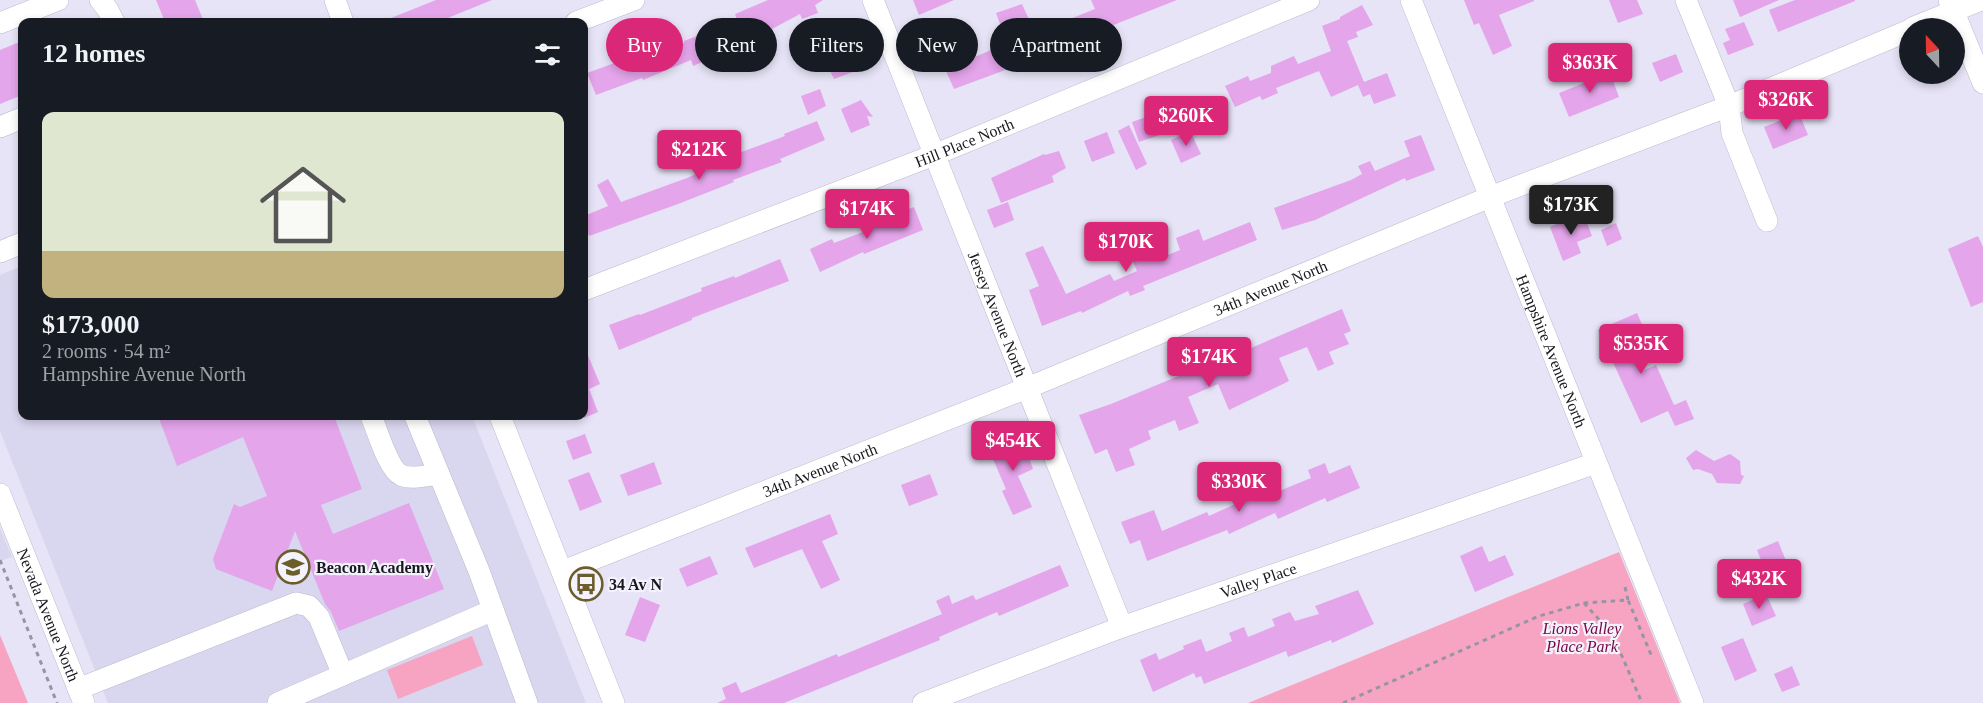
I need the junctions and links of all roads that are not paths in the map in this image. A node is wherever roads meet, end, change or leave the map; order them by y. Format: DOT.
graph roads {
  1 [pos="58,0"];
  2 [pos="100,0"];
  3 [pos="334,0"];
  4 [pos="634,0"];
  5 [pos="873,0"];
  6 [pos="1309,0"];
  7 [pos="1411,0"];
  8 [pos="1686,0"];
  9 [pos="1981,0"];
  10 [pos="1952,5"];
  11 [pos="112,18"];
  12 [pos="341,18"];
  13 [pos="587,18"];
  14 [pos="1930,18"];
  15 [pos="0,23"];
  16 [pos="1899,34"];
  17 [pos="1983,82"];
  18 [pos="1729,106"];
  19 [pos="18,120"];
  20 [pos="0,127"];
  21 [pos="934,155"];
  22 [pos="1490,197"];
  23 [pos="1767,221"];
  24 [pos="18,245"];
  25 [pos="0,252"];
  26 [pos="588,288"];
  27 [pos="1027,388"];
  28 [pos="373,420"];
  29 [pos="417,420"];
  30 [pos="502,420"];
  31 [pos="1596,462"];
  32 [pos="439,474"];
  33 [pos="0,494"];
  34 [pos="562,571"];
  35 [pos="493,610"];
  36 [pos="1122,627"];
  37 [pos="343,675"];
  38 [pos="81,696"];
  39 [pos="278,703"];
  40 [pos="527,703"];
  41 [pos="614,703"];
  42 [pos="923,703"];
  43 [pos="1693,703"];
  1 -- 15 [label="street"];
  2 -- 11 [label="street"];
  3 -- 12 [label="street"];
  4 -- 13 [label="street"];
  5 -- 21 [label="street, Jersey Avenue North"];
  6 -- 21 [label="street, Hill Place North"];
  7 -- 22 [label="street, Hampshire Avenue North"];
  8 -- 18 [label="street"];
  9 -- 10 [label="street, 34th Avenue North"];
  10 -- 14 [label="street, 34th Avenue North"];
  10 -- 17 [label="street"];
  16 -- 18 [label="street, 34th Avenue North"];
  18 -- 22 [label="street, 34th Avenue North"];
  18 -- 23 [label="street"];
  19 -- 20 [label="street"];
  21 -- 26 [label="street, Hill Place North"];
  21 -- 27 [label="street, Jersey Avenue North"];
  22 -- 27 [label="street, 34th Avenue North"];
  22 -- 31 [label="street, Hampshire Avenue North"];
  24 -- 25 [label="street"];
  27 -- 34 [label="street, 34th Avenue North"];
  27 -- 36 [label="street, Jersey Avenue North"];
  28 -- 32 [label="street"];
  29 -- 32 [label="street"];
  30 -- 34 [label="street"];
  31 -- 36 [label="street, Valley Place"];
  31 -- 43 [label="street, Hampshire Avenue North"];
  32 -- 35 [label="street"];
  33 -- 38 [label="street, Nevada Avenue North"];
  34 -- 41 [label="street"];
  35 -- 37 [label="street"];
  35 -- 40 [label="street"];
  36 -- 42 [label="street, Valley Place"];
  37 -- 38 [label="street"];
  37 -- 39 [label="street"];
}
